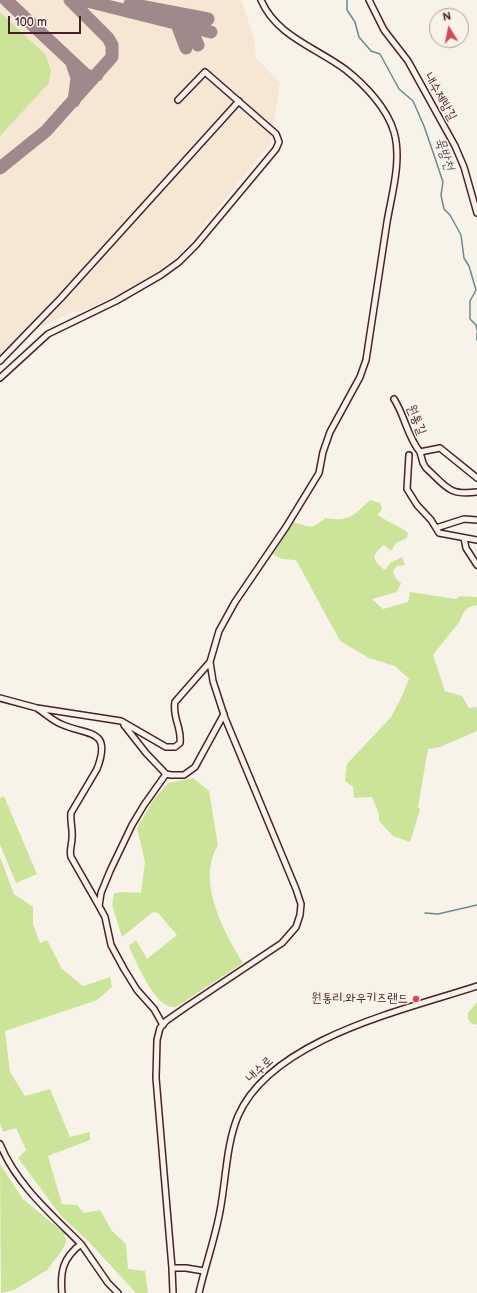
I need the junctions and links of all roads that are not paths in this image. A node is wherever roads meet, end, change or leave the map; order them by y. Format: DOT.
graph roads {
  1 [pos="261,0"];
  2 [pos="369,0"];
  3 [pos="178,100"];
  4 [pos="239,101"];
  5 [pos="477,214"];
  6 [pos="0,361"];
  7 [pos="0,378"];
  8 [pos="394,399"];
  9 [pos="420,452"];
  10 [pos="409,455"];
  11 [pos="477,478"];
  12 [pos="477,492"];
  13 [pos="477,520"];
  14 [pos="436,528"];
  15 [pos="464,538"];
  16 [pos="477,540"];
  17 [pos="477,565"];
  18 [pos="210,662"];
  19 [pos="0,698"];
  20 [pos="37,708"];
  21 [pos="224,714"];
  22 [pos="121,721"];
  23 [pos="166,774"];
  24 [pos="99,906"];
  25 [pos="477,986"];
  26 [pos="163,1025"];
  27 [pos="0,1144"];
  28 [pos="80,1244"];
  29 [pos="172,1268"];
  30 [pos="204,1270"];
  31 [pos="62,1293"];
  32 [pos="118,1293"];
  33 [pos="173,1293"];
  34 [pos="199,1293"];
  1 -- 18 [label="street"];
  2 -- 5 [label="street, 내수제방길"];
  3 -- 4 [label="street"];
  4 -- 6 [label="street"];
  4 -- 7 [label="street"];
  8 -- 9 [label="street, 원통길"];
  9 -- 11 [label="street, 원통길"];
  9 -- 12 [label="street"];
  10 -- 14 [label="street"];
  13 -- 14 [label="street"];
  14 -- 15 [label="street"];
  15 -- 16 [label="street"];
  15 -- 17 [label="street"];
  18 -- 21 [label="street"];
  18 -- 22 [label="street"];
  19 -- 20 [label="street"];
  20 -- 22 [label="street"];
  20 -- 24 [label="street"];
  21 -- 23 [label="street"];
  21 -- 26 [label="street"];
  22 -- 23 [label="street"];
  23 -- 24 [label="street"];
  24 -- 26 [label="street"];
  25 -- 30 [label="street, 내수로"];
  26 -- 29 [label="street"];
  27 -- 28 [label="street"];
  28 -- 31 [label="street"];
  28 -- 32 [label="street"];
  29 -- 30 [label="street"];
  29 -- 33 [label="street"];
  30 -- 34 [label="street, 내수로"];
}
